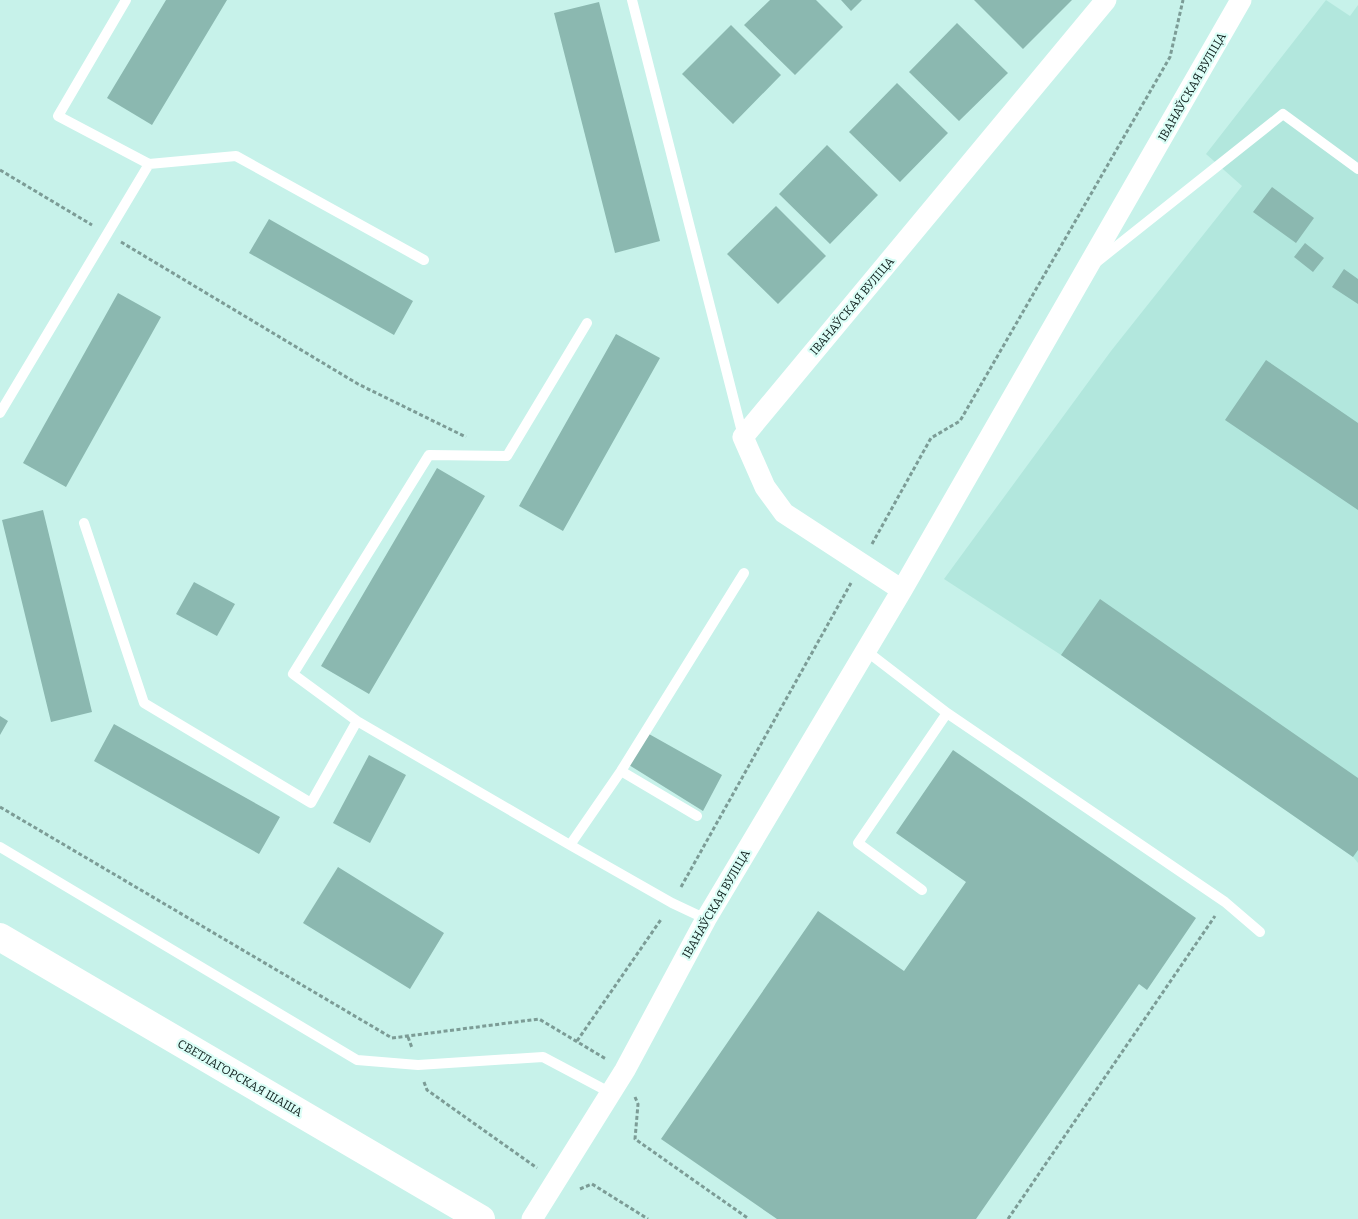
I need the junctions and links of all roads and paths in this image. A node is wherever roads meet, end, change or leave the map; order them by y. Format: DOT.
graph roads {
  1 [pos="126,0"];
  2 [pos="632,0"];
  3 [pos="1106,0"];
  4 [pos="1183,0"];
  5 [pos="1241,0"];
  6 [pos="149,164"];
  7 [pos="0,170"];
  8 [pos="1358,170"];
  9 [pos="107,234"];
  10 [pos="424,260"];
  11 [pos="1089,268"];
  12 [pos="587,323"];
  13 [pos="0,413"];
  14 [pos="743,437"];
  15 [pos="506,456"];
  16 [pos="84,523"];
  17 [pos="862,562"];
  18 [pos="744,573"];
  19 [pos="902,590"];
  20 [pos="865,650"];
  21 [pos="947,714"];
  22 [pos="357,722"];
  23 [pos="621,771"];
  24 [pos="0,808"];
  25 [pos="697,816"];
  26 [pos="570,845"];
  27 [pos="0,847"];
  28 [pos="922,890"];
  29 [pos="1225,902"];
  30 [pos="672,903"];
  31 [pos="706,918"];
  32 [pos="1260,932"];
  33 [pos="0,936"];
  34 [pos="408,1037"];
  35 [pos="577,1041"];
  36 [pos="418,1065"];
  37 [pos="625,1070"];
  38 [pos="611,1093"];
  39 [pos="556,1181"];
  40 [pos="481,1219"];
  41 [pos="532,1219"];
  42 [pos="648,1219"];
  43 [pos="749,1219"];
  44 [pos="1008,1219"];
  1 -- 6 [label="lane"];
  2 -- 14 [label="lane"];
  3 -- 14 [label="street, ІВАНАЎСКАЯ ВУЛІЦА"];
  4 -- 17 [label="path"];
  5 -- 11 [label="street, ІВАНАЎСКАЯ ВУЛІЦА"];
  6 -- 9 [label="lane"];
  6 -- 10 [label="lane"];
  7 -- 9 [label="path"];
  8 -- 11 [label="lane"];
  9 -- 13 [label="lane"];
  9 -- 15 [label="path"];
  11 -- 19 [label="street, ІВАНАЎСКАЯ ВУЛІЦА"];
  12 -- 15 [label="lane"];
  14 -- 17 [label="street"];
  15 -- 22 [label="lane"];
  16 -- 22 [label="lane"];
  17 -- 19 [label="street"];
  17 -- 30 [label="path"];
  18 -- 23 [label="lane"];
  19 -- 20 [label="street, ІВАНАЎСКАЯ ВУЛІЦА"];
  20 -- 21 [label="lane"];
  20 -- 31 [label="street, ІВАНАЎСКАЯ ВУЛІЦА"];
  21 -- 28 [label="lane"];
  21 -- 29 [label="lane"];
  22 -- 26 [label="lane"];
  23 -- 25 [label="lane"];
  23 -- 26 [label="lane"];
  24 -- 35 [label="path"];
  26 -- 30 [label="lane"];
  27 -- 36 [label="lane"];
  29 -- 32 [label="lane"];
  29 -- 44 [label="path"];
  30 -- 31 [label="lane"];
  30 -- 35 [label="path"];
  31 -- 37 [label="street, ІВАНАЎСКАЯ ВУЛІЦА"];
  33 -- 40 [label="main road, СВЕТЛАГОРСКАЯ ШАША"];
  34 -- 36 [label="path"];
  35 -- 37 [label="path"];
  36 -- 38 [label="lane"];
  36 -- 39 [label="path"];
  37 -- 38 [label="street, ІВАНАЎСКАЯ ВУЛІЦА"];
  37 -- 43 [label="path"];
  38 -- 39 [label="street, ІВАНАЎСКАЯ ВУЛІЦА"];
  39 -- 41 [label="street, ІВАНАЎСКАЯ ВУЛІЦА"];
  39 -- 42 [label="path"];
}
